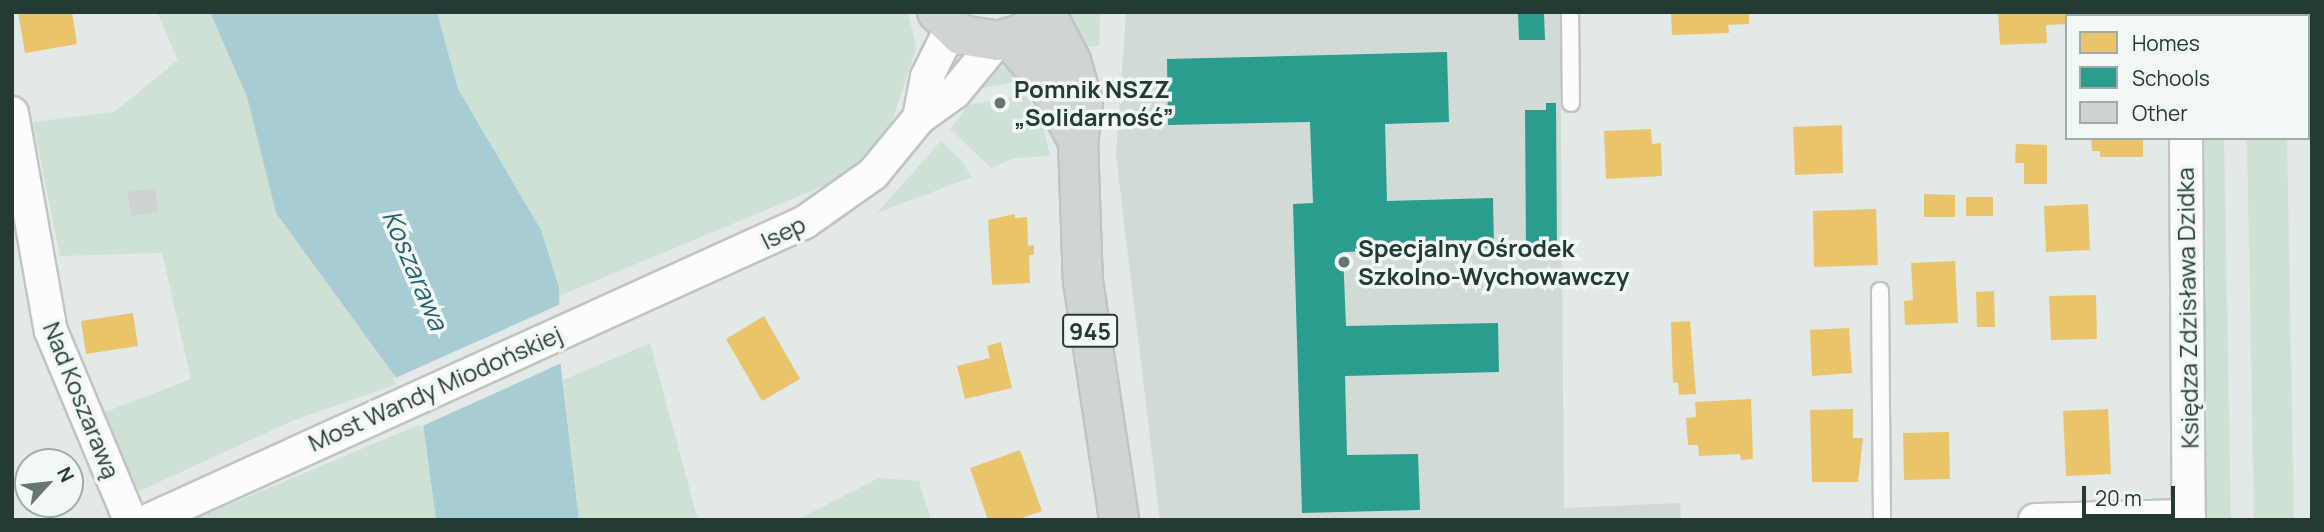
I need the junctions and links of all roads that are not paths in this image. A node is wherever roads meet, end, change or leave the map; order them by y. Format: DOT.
graph roads {
  1 [pos="1570,12"];
  2 [pos="1047,13"];
  3 [pos="944,20"];
  4 [pos="1003,40"];
  5 [pos="1571,103"];
  6 [pos="12,113"];
  7 [pos="919,118"];
  8 [pos="2186,140"];
  9 [pos="1078,141"];
  10 [pos="1880,292"];
  11 [pos="618,305"];
  12 [pos="2189,518"];
  13 [pos="130,520"];
  14 [pos="149,520"];
  15 [pos="1119,520"];
  16 [pos="1882,520"];
  17 [pos="2035,520"];
  1 -- 5 [label="lane"];
  2 -- 4 [label="main road, 945"];
  2 -- 9 [label="main road, 945"];
  3 -- 4 [label="main road"];
  3 -- 7 [label="street, Isep"];
  4 -- 7 [label="street, Isep"];
  4 -- 9 [label="main road, 945"];
  6 -- 13 [label="street, Nad Koszarawą"];
  7 -- 11 [label="street, Isep"];
  8 -- 12 [label="street, Księdza Zdzisława Dzidka"];
  9 -- 15 [label="main road, 945"];
  10 -- 16 [label="lane"];
  11 -- 14 [label="street, Most Wandy Miodońskiej"];
  12 -- 17 [label="street"];
}
